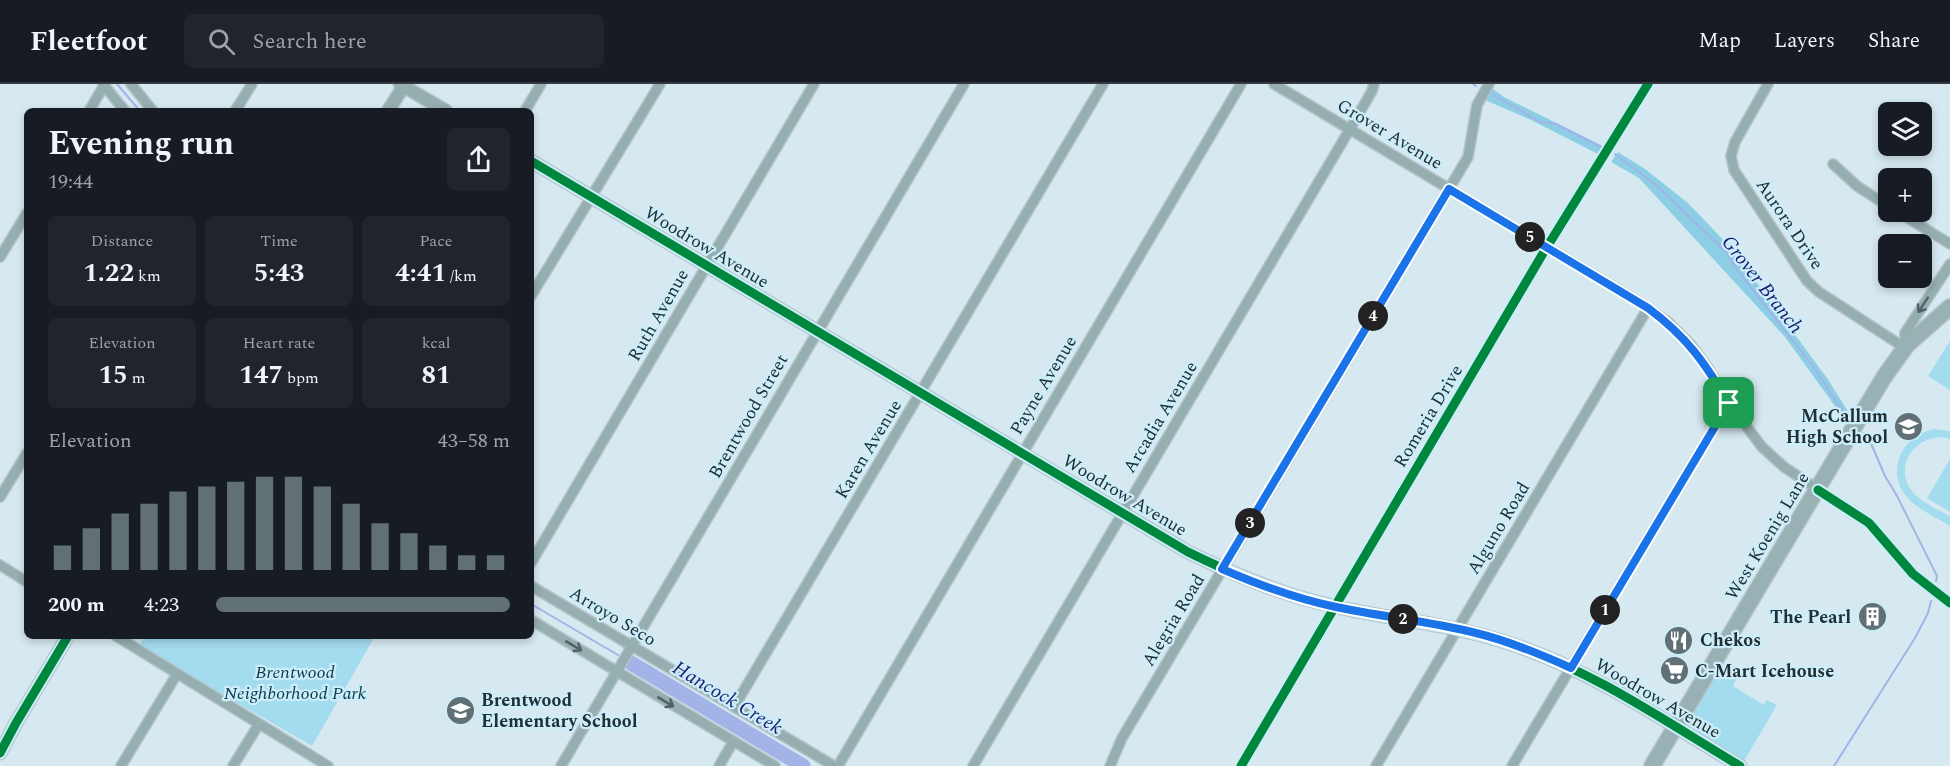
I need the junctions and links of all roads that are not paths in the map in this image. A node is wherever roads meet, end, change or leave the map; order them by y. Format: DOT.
graph roads {
  1 [pos="104,84"];
  2 [pos="131,84"];
  3 [pos="252,84"];
  4 [pos="541,84"];
  5 [pos="660,84"];
  6 [pos="814,84"];
  7 [pos="964,84"];
  8 [pos="1103,84"];
  9 [pos="1241,84"];
  10 [pos="1274,84"];
  11 [pos="1374,84"];
  12 [pos="1489,84"];
  13 [pos="1648,84"];
  14 [pos="1768,84"];
  15 [pos="403,85"];
  16 [pos="91,108"];
  17 [pos="123,108"];
  18 [pos="151,108"];
  19 [pos="237,108"];
  20 [pos="390,108"];
  21 [pos="441,108"];
  22 [pos="527,108"];
  23 [pos="1350,129"];
  24 [pos="534,163"];
  25 [pos="1833,164"];
  26 [pos="1449,189"];
  27 [pos="591,197"];
  28 [pos="1878,200"];
  29 [pos="24,218"];
  30 [pos="1914,222"];
  31 [pos="1950,244"];
  32 [pos="1547,247"];
  33 [pos="0,257"];
  34 [pos="1950,264"];
  35 [pos="706,266"];
  36 [pos="534,291"];
  37 [pos="1950,307"];
  38 [pos="1648,308"];
  39 [pos="817,332"];
  40 [pos="1905,348"];
  41 [pos="920,392"];
  42 [pos="1729,403"];
  43 [pos="1022,453"];
  44 [pos="24,458"];
  45 [pos="1818,489"];
  46 [pos="0,497"];
  47 [pos="1122,512"];
  48 [pos="534,558"];
  49 [pos="0,565"];
  50 [pos="1222,569"];
  51 [pos="24,580"];
  52 [pos="534,588"];
  53 [pos="1950,603"];
  54 [pos="1335,607"];
  55 [pos="534,622"];
  56 [pos="1458,629"];
  57 [pos="66,639"];
  58 [pos="121,639"];
  59 [pos="632,646"];
  60 [pos="1571,668"];
  61 [pos="616,672"];
  62 [pos="177,674"];
  63 [pos="734,707"];
  64 [pos="259,724"];
  65 [pos="1675,727"];
  66 [pos="733,742"];
  67 [pos="0,753"];
  68 [pos="121,766"];
  69 [pos="233,766"];
  70 [pos="328,766"];
  71 [pos="561,766"];
  72 [pos="719,766"];
  73 [pos="775,766"];
  74 [pos="836,766"];
  75 [pos="973,766"];
  76 [pos="1110,766"];
  77 [pos="1241,766"];
  78 [pos="1376,766"];
  79 [pos="1512,766"];
  80 [pos="1652,766"];
  81 [pos="1740,766"];
  1 -- 16 [label="street"];
  1 -- 17 [label="street"];
  2 -- 18 [label="street"];
  3 -- 19 [label="street"];
  4 -- 22 [label="street"];
  5 -- 27 [label="street"];
  6 -- 35 [label="street, Ruth Avenue"];
  7 -- 39 [label="street, Brentwood Street"];
  8 -- 41 [label="street, Karen Avenue"];
  9 -- 43 [label="street, Payne Avenue"];
  10 -- 23 [label="street, Grover Avenue"];
  11 -- 23 [label="street, Arcadia Avenue"];
  12 -- 26 [label="street, Alegria Road"];
  13 -- 32 [label="street, Romeria Drive"];
  14 -- 40 [label="street, Aurora Drive"];
  15 -- 20 [label="street"];
  15 -- 21 [label="street"];
  23 -- 26 [label="street, Grover Avenue"];
  23 -- 47 [label="street, Arcadia Avenue"];
  24 -- 27 [label="street, Woodrow Avenue"];
  25 -- 28 [label="street"];
  26 -- 32 [label="street, Grover Avenue"];
  26 -- 50 [label="street, Alegria Road"];
  27 -- 35 [label="street, Woodrow Avenue"];
  27 -- 36 [label="street"];
  29 -- 33 [label="street"];
  30 -- 31 [label="street"];
  32 -- 38 [label="street, Grover Avenue"];
  32 -- 54 [label="street, Romeria Drive"];
  34 -- 40 [label="street, one-way"];
  35 -- 39 [label="street, Woodrow Avenue"];
  35 -- 48 [label="street, Ruth Avenue"];
  37 -- 40 [label="main road, West Koenig Lane"];
  38 -- 42 [label="street, Grover Avenue"];
  38 -- 56 [label="street, Alguno Road"];
  39 -- 41 [label="street, Woodrow Avenue"];
  39 -- 59 [label="street, Brentwood Street"];
  40 -- 45 [label="main road, West Koenig Lane"];
  41 -- 43 [label="street, Woodrow Avenue"];
  41 -- 63 [label="street, Karen Avenue"];
  42 -- 45 [label="street, Grover Avenue"];
  42 -- 60 [label="street"];
  43 -- 47 [label="street, Woodrow Avenue"];
  43 -- 74 [label="street, Payne Avenue"];
  44 -- 46 [label="street"];
  45 -- 53 [label="street, Grover Avenue"];
  45 -- 65 [label="main road, West Koenig Lane"];
  47 -- 50 [label="street, Woodrow Avenue"];
  47 -- 75 [label="street, Arcadia Avenue"];
  49 -- 51 [label="street"];
  50 -- 54 [label="street, Woodrow Avenue"];
  50 -- 76 [label="street, Alegria Road"];
  52 -- 59 [label="street, Arroyo Seco"];
  54 -- 56 [label="street, Woodrow Avenue"];
  54 -- 77 [label="street, Romeria Drive"];
  55 -- 61 [label="street, one-way"];
  56 -- 60 [label="street, Woodrow Avenue"];
  56 -- 78 [label="street, Alguno Road"];
  57 -- 67 [label="street"];
  58 -- 62 [label="street"];
  59 -- 61 [label="street, Brentwood Street"];
  59 -- 63 [label="street, Arroyo Seco"];
  60 -- 65 [label="street, Woodrow Avenue"];
  60 -- 79 [label="street"];
  61 -- 66 [label="street, one-way"];
  61 -- 71 [label="street, Brentwood Street"];
  62 -- 64 [label="street"];
  62 -- 68 [label="street"];
  63 -- 74 [label="street, Arroyo Seco"];
  64 -- 69 [label="street"];
  64 -- 70 [label="street"];
  65 -- 80 [label="main road, West Koenig Lane"];
  65 -- 81 [label="street, Woodrow Avenue"];
  66 -- 72 [label="street"];
  66 -- 73 [label="street"];
}
